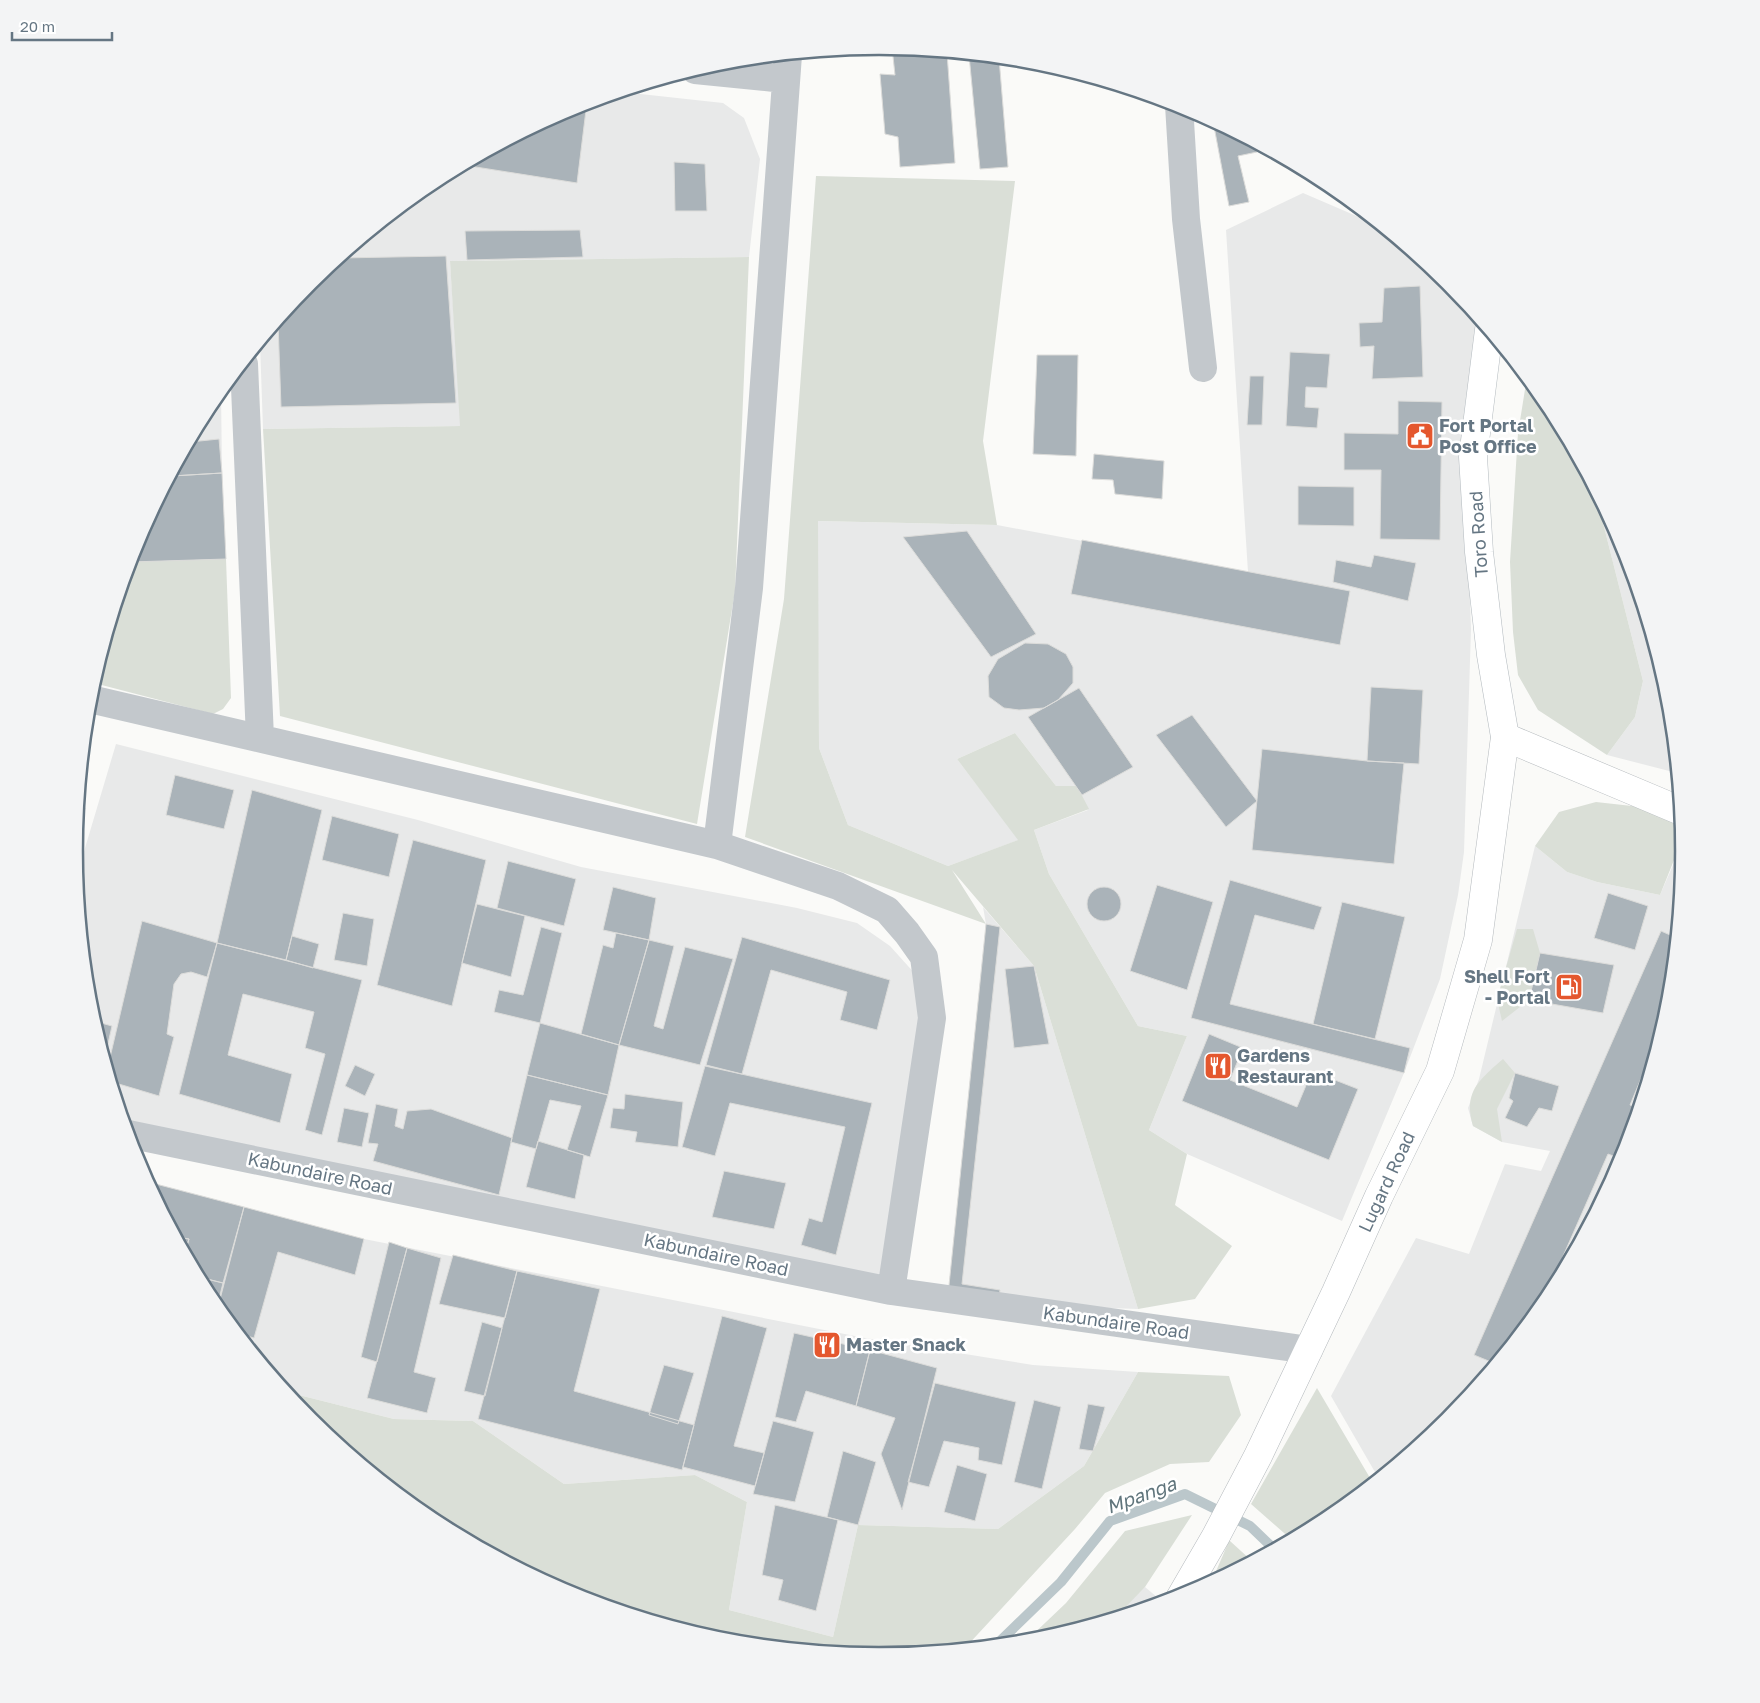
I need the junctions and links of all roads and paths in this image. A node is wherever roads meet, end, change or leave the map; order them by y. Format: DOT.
graph roads {
  1 [pos="786,67"];
  2 [pos="733,69"];
  3 [pos="1180,114"];
  4 [pos="1488,337"];
  5 [pos="1203,368"];
  6 [pos="244,372"];
  7 [pos="98,701"];
  8 [pos="1505,737"];
  9 [pos="260,738"];
  10 [pos="1675,809"];
  11 [pos="717,845"];
  12 [pos="136,1136"];
  13 [pos="891,1291"];
  14 [pos="1309,1350"];
  15 [pos="1187,1586"];
  1 -- 2 [label="street"];
  1 -- 11 [label="street"];
  3 -- 5 [label="street"];
  4 -- 8 [label="main road, Toro Road"];
  6 -- 9 [label="street"];
  7 -- 9 [label="street"];
  8 -- 10 [label="main road"];
  8 -- 14 [label="main road, Lugard Road"];
  9 -- 11 [label="street"];
  11 -- 13 [label="street"];
  12 -- 13 [label="street, Kabundaire Road"];
  13 -- 14 [label="street, Kabundaire Road"];
  14 -- 15 [label="main road, Lugard Road"];
}
